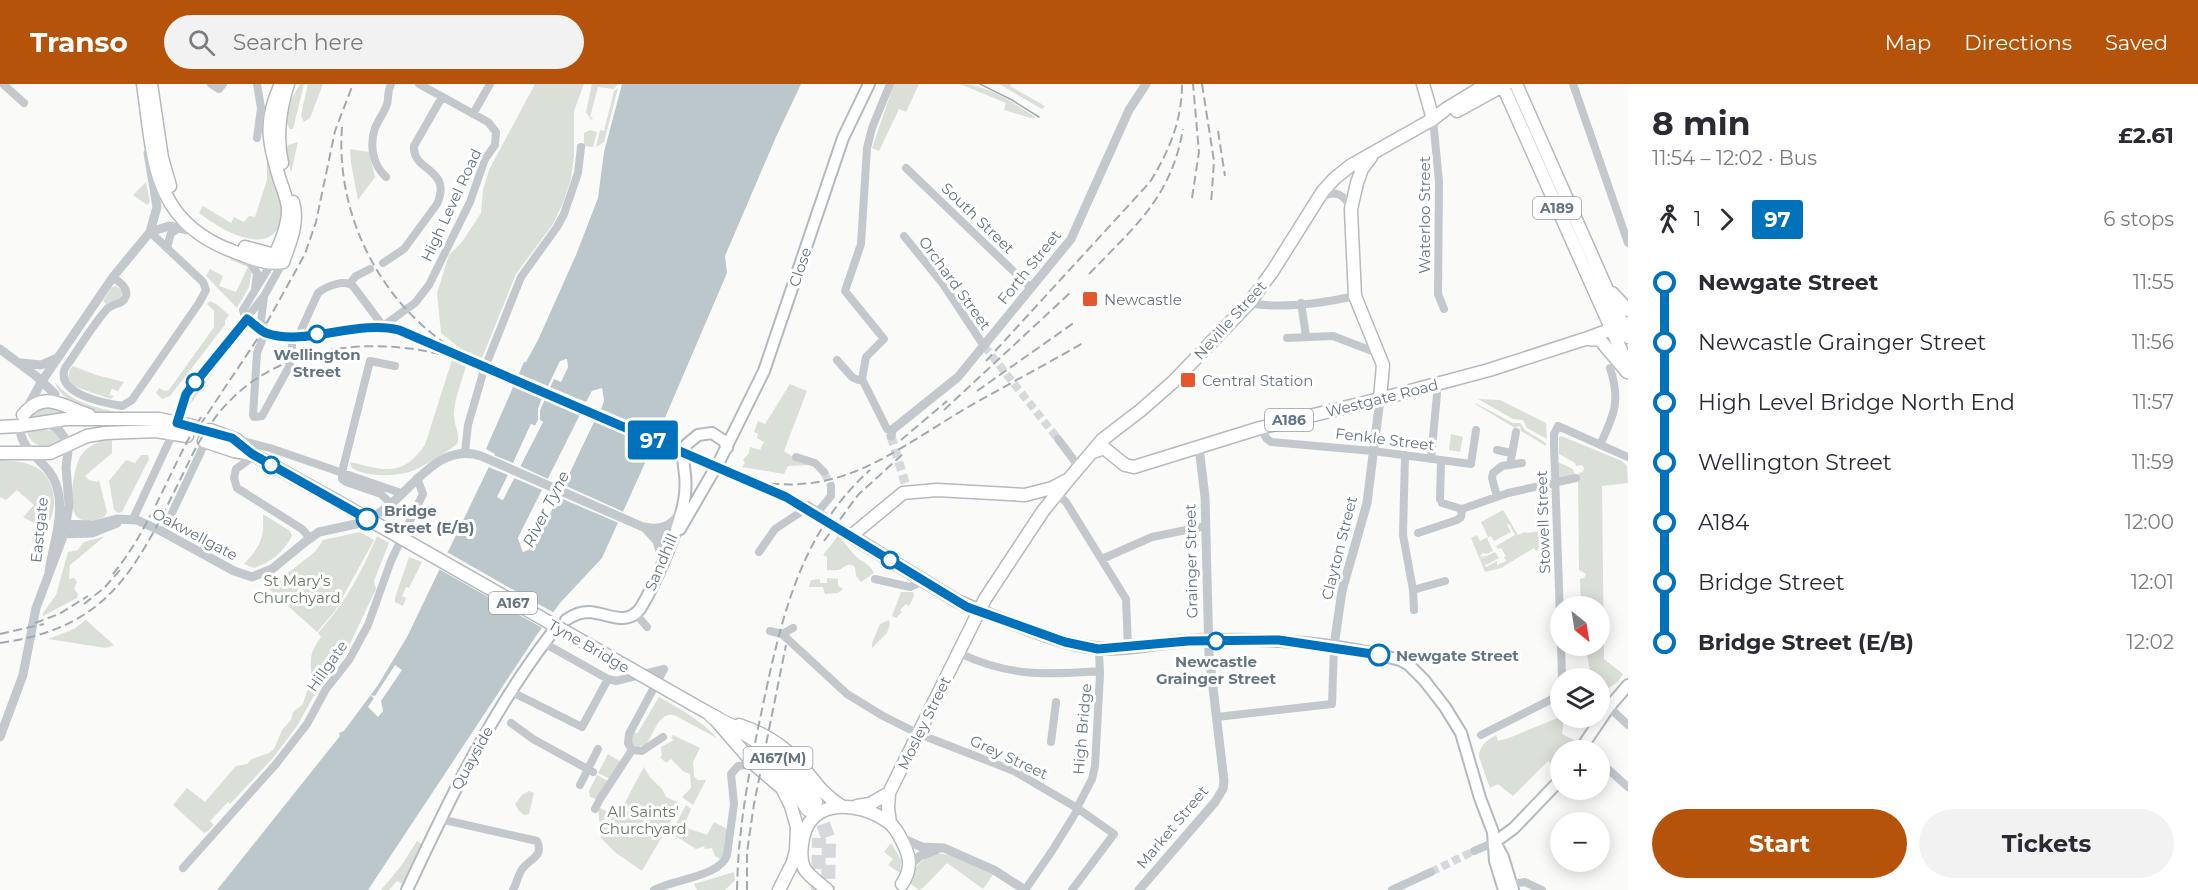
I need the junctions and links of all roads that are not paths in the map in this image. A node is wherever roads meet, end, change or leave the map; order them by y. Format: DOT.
graph roads {
  1 [pos="3,84"];
  2 [pos="143,84"];
  3 [pos="151,84"];
  4 [pos="211,84"];
  5 [pos="223,84"];
  6 [pos="257,84"];
  7 [pos="281,84"];
  8 [pos="288,84"];
  9 [pos="391,84"];
  10 [pos="420,84"];
  11 [pos="490,84"];
  12 [pos="869,84"];
  13 [pos="890,84"];
  14 [pos="1146,84"];
  15 [pos="1423,84"];
  16 [pos="1487,84"];
  17 [pos="1507,84"];
  18 [pos="1573,84"];
  19 [pos="442,97"];
  20 [pos="24,104"];
  21 [pos="146,109"];
  22 [pos="472,114"];
  23 [pos="1433,119"];
  24 [pos="257,138"];
  25 [pos="581,147"];
  26 [pos="1376,152"];
  27 [pos="906,168"];
  28 [pos="386,177"];
  29 [pos="1315,203"];
  30 [pos="1351,209"];
  31 [pos="286,221"];
  32 [pos="181,227"];
  33 [pos="150,232"];
  34 [pos="196,232"];
  35 [pos="904,236"];
  36 [pos="1628,243"];
  37 [pos="167,248"];
  38 [pos="243,251"];
  39 [pos="276,260"];
  40 [pos="383,263"];
  41 [pos="370,269"];
  42 [pos="113,277"];
  43 [pos="350,283"];
  44 [pos="1605,286"];
  45 [pos="1030,288"];
  46 [pos="255,291"];
  47 [pos="264,296"];
  48 [pos="1355,296"];
  49 [pos="1249,303"];
  50 [pos="1301,303"];
  51 [pos="1444,309"];
  52 [pos="1628,310"];
  53 [pos="245,316"];
  54 [pos="383,326"];
  55 [pos="1621,326"];
  56 [pos="399,330"];
  57 [pos="265,333"];
  58 [pos="1306,336"];
  59 [pos="295,337"];
  60 [pos="1628,337"];
  61 [pos="1287,338"];
  62 [pos="1586,339"];
  63 [pos="984,346"];
  64 [pos="0,349"];
  65 [pos="1377,349"];
  66 [pos="292,354"];
  67 [pos="488,360"];
  68 [pos="837,360"];
  69 [pos="56,361"];
  70 [pos="16,362"];
  71 [pos="290,365"];
  72 [pos="395,366"];
  73 [pos="1628,366"];
  74 [pos="1610,368"];
  75 [pos="483,373"];
  76 [pos="1628,373"];
  77 [pos="862,379"];
  78 [pos="42,381"];
  79 [pos="1436,385"];
  80 [pos="55,394"];
  81 [pos="32,399"];
  82 [pos="1380,399"];
  83 [pos="64,404"];
  84 [pos="741,416"];
  85 [pos="98,418"];
  86 [pos="21,421"];
  87 [pos="45,422"];
  88 [pos="0,427"];
  89 [pos="175,428"];
  90 [pos="1260,428"];
  91 [pos="1476,430"];
  92 [pos="190,431"];
  93 [pos="1516,432"];
  94 [pos="712,433"];
  95 [pos="891,433"];
  96 [pos="1111,434"];
  97 [pos="206,439"];
  98 [pos="1058,439"];
  99 [pos="237,440"];
  100 [pos="69,444"];
  101 [pos="686,445"];
  102 [pos="1600,445"];
  103 [pos="1199,447"];
  104 [pos="727,448"];
  105 [pos="1497,450"];
  106 [pos="1373,451"];
  107 [pos="465,452"];
  108 [pos="0,453"];
  109 [pos="30,453"];
  110 [pos="1092,453"];
  111 [pos="1511,453"];
  112 [pos="253,455"];
  113 [pos="1405,455"];
  114 [pos="796,457"];
  115 [pos="1628,457"];
  116 [pos="683,459"];
  117 [pos="1119,459"];
  118 [pos="1431,459"];
  119 [pos="720,460"];
  120 [pos="1441,460"];
  121 [pos="1522,463"];
  122 [pos="1510,465"];
  123 [pos="1079,467"];
  124 [pos="342,472"];
  125 [pos="824,472"];
  126 [pos="686,475"];
  127 [pos="417,478"];
  128 [pos="1576,478"];
  129 [pos="1069,479"];
  130 [pos="1555,483"];
  131 [pos="831,486"];
  132 [pos="401,493"];
  133 [pos="1025,495"];
  134 [pos="786,497"];
  135 [pos="1055,497"];
  136 [pos="1497,497"];
  137 [pos="392,504"];
  138 [pos="69,505"];
  139 [pos="682,509"];
  140 [pos="1462,509"];
  141 [pos="1043,511"];
  142 [pos="379,513"];
  143 [pos="815,514"];
  144 [pos="128,519"];
  145 [pos="356,524"];
  146 [pos="83,525"];
  147 [pos="644,526"];
  148 [pos="1206,526"];
  149 [pos="61,529"];
  150 [pos="406,529"];
  151 [pos="163,532"];
  152 [pos="1418,533"];
  153 [pos="310,538"];
  154 [pos="398,546"];
  155 [pos="669,548"];
  156 [pos="759,552"];
  157 [pos="1102,559"];
  158 [pos="663,561"];
  159 [pos="875,579"];
  160 [pos="924,581"];
  161 [pos="1445,581"];
  162 [pos="1413,590"];
  163 [pos="1559,596"];
  164 [pos="978,610"];
  165 [pos="1414,610"];
  166 [pos="636,614"];
  167 [pos="566,620"];
  168 [pos="647,627"];
  169 [pos="793,628"];
  170 [pos="770,632"];
  171 [pos="551,634"];
  172 [pos="782,634"];
  173 [pos="1208,641"];
  174 [pos="544,643"];
  175 [pos="1334,646"];
  176 [pos="1128,647"];
  177 [pos="1098,649"];
  178 [pos="959,653"];
  179 [pos="1100,671"];
  180 [pos="608,679"];
  181 [pos="1628,685"];
  182 [pos="1628,690"];
  183 [pos="512,692"];
  184 [pos="1550,700"];
  185 [pos="1056,702"];
  186 [pos="1612,704"];
  187 [pos="712,716"];
  188 [pos="1217,717"];
  189 [pos="511,723"];
  190 [pos="1628,725"];
  191 [pos="919,734"];
  192 [pos="1481,735"];
  193 [pos="0,737"];
  194 [pos="663,737"];
  195 [pos="1587,740"];
  196 [pos="1051,742"];
  197 [pos="598,749"];
  198 [pos="632,750"];
  199 [pos="754,764"];
  200 [pos="591,770"];
  201 [pos="1610,771"];
  202 [pos="1224,781"];
  203 [pos="580,785"];
  204 [pos="1628,787"];
  205 [pos="1550,790"];
  206 [pos="889,793"];
  207 [pos="811,806"];
  208 [pos="841,806"];
  209 [pos="856,806"];
  210 [pos="1078,808"];
  211 [pos="595,809"];
  212 [pos="440,819"];
  213 [pos="890,823"];
  214 [pos="901,838"];
  215 [pos="1495,842"];
  216 [pos="944,848"];
  217 [pos="1474,851"];
  218 [pos="802,861"];
  219 [pos="910,865"];
  220 [pos="183,868"];
  221 [pos="1431,872"];
  222 [pos="809,875"];
  223 [pos="790,876"];
  224 [pos="902,884"];
  225 [pos="1510,888"];
  226 [pos="517,889"];
  227 [pos="407,890"];
  228 [pos="654,890"];
  229 [pos="779,890"];
  230 [pos="827,890"];
  231 [pos="1025,890"];
  232 [pos="1072,890"];
  233 [pos="1138,890"];
  234 [pos="1392,890"];
  235 [pos="1542,890"];
  1 -- 20 [label="street"];
  2 -- 21 [label="main road"];
  3 -- 38 [label="main road"];
  4 -- 5 [label="street"];
  6 -- 24 [label="street"];
  7 -- 31 [label="main road"];
  8 -- 39 [label="main road"];
  9 -- 28 [label="street"];
  10 -- 19 [label="street"];
  11 -- 22 [label="street"];
  12 -- 84 [label="main road, Close"];
  13 -- 77 [label="street"];
  14 -- 45 [label="street, Forth Street"];
  15 -- 23 [label="main road"];
  16 -- 23 [label="main road"];
  17 -- 23 [label="main road"];
  17 -- 44 [label="main road, A189"];
  17 -- 55 [label="main road, A189"];
  18 -- 36 [label="street"];
  19 -- 22 [label="street"];
  19 -- 40 [label="street"];
  21 -- 33 [label="street"];
  21 -- 34 [label="main road"];
  22 -- 54 [label="street, High Level Road"];
  23 -- 26 [label="main road, Neville Street"];
  23 -- 51 [label="street, Waterloo Street"];
  25 -- 67 [label="street"];
  26 -- 29 [label="main road, Neville Street"];
  26 -- 30 [label="main road"];
  27 -- 45 [label="street, South Street"];
  29 -- 30 [label="street"];
  29 -- 49 [label="main road, Neville Street"];
  30 -- 48 [label="main road"];
  31 -- 38 [label="main road"];
  31 -- 39 [label="main road"];
  32 -- 33 [label="street"];
  32 -- 34 [label="street"];
  32 -- 37 [label="street"];
  33 -- 37 [label="street"];
  33 -- 42 [label="street"];
  34 -- 38 [label="main road"];
  35 -- 63 [label="street, Orchard Street"];
  37 -- 42 [label="street"];
  38 -- 39 [label="main road"];
  38 -- 46 [label="street"];
  39 -- 46 [label="street"];
  39 -- 47 [label="street"];
  41 -- 43 [label="street"];
  42 -- 69 [label="street"];
  43 -- 54 [label="street"];
  43 -- 59 [label="street"];
  44 -- 52 [label="main road"];
  44 -- 55 [label="main road, A189"];
  45 -- 63 [label="street, Forth Street"];
  46 -- 53 [label="street"];
  47 -- 53 [label="street"];
  47 -- 57 [label="street"];
  48 -- 50 [label="street"];
  48 -- 65 [label="main road"];
  49 -- 50 [label="street"];
  49 -- 96 [label="main road, Neville Street"];
  50 -- 58 [label="street"];
  53 -- 57 [label="street"];
  53 -- 89 [label="street"];
  54 -- 56 [label="street"];
  54 -- 59 [label="street"];
  55 -- 60 [label="main road, A189"];
  55 -- 62 [label="main road, Westgate Road / A186"];
  55 -- 73 [label="main road, A189"];
  57 -- 59 [label="street"];
  57 -- 71 [label="street"];
  58 -- 61 [label="street"];
  58 -- 65 [label="street"];
  59 -- 66 [label="street"];
  62 -- 76 [label="main road"];
  62 -- 79 [label="main road, Westgate Road / A186"];
  63 -- 95 [label="street, Forth Street"];
  64 -- 70 [label="street"];
  65 -- 82 [label="main road"];
  68 -- 77 [label="street"];
  69 -- 70 [label="street"];
  69 -- 78 [label="street"];
  69 -- 80 [label="street"];
  70 -- 78 [label="street"];
  70 -- 81 [label="street"];
  72 -- 124 [label="street"];
  74 -- 102 [label="street"];
  75 -- 107 [label="street"];
  77 -- 95 [label="street"];
  78 -- 80 [label="street"];
  78 -- 81 [label="street"];
  79 -- 82 [label="main road, Westgate Road / A186"];
  79 -- 118 [label="street"];
  80 -- 83 [label="main road"];
  81 -- 86 [label="street"];
  82 -- 90 [label="main road, Westgate Road / A186"];
  82 -- 106 [label="street, Clayton Street"];
  83 -- 85 [label="main road"];
  83 -- 86 [label="main road"];
  84 -- 94 [label="main road"];
  84 -- 104 [label="main road, Close"];
  85 -- 87 [label="main road"];
  85 -- 89 [label="main road"];
  86 -- 87 [label="main road"];
  86 -- 88 [label="main road"];
  86 -- 109 [label="street, Eastgate"];
  87 -- 100 [label="street"];
  89 -- 92 [label="main road"];
  89 -- 100 [label="main road"];
  89 -- 144 [label="street"];
  90 -- 103 [label="main road, Westgate Road / A186"];
  90 -- 106 [label="street, Fenkle Street"];
  91 -- 120 [label="street, Fenkle Street"];
  93 -- 111 [label="street"];
  94 -- 101 [label="main road"];
  94 -- 104 [label="main road"];
  96 -- 110 [label="main road, Neville Street"];
  96 -- 117 [label="main road"];
  97 -- 99 [label="main road, A167"];
  97 -- 112 [label="main road, A167"];
  97 -- 151 [label="street"];
  98 -- 123 [label="street"];
  99 -- 112 [label="main road, Tyne Bridge / A167"];
  99 -- 124 [label="street"];
  100 -- 109 [label="main road"];
  100 -- 138 [label="street, Eastgate"];
  102 -- 115 [label="street"];
  102 -- 130 [label="street, Stowell Street"];
  103 -- 117 [label="main road, Westgate Road / A186"];
  103 -- 148 [label="street, Grainger Street"];
  104 -- 119 [label="main road, Close"];
  105 -- 111 [label="street"];
  106 -- 113 [label="street, Fenkle Street"];
  106 -- 175 [label="street, Clayton Street"];
  107 -- 127 [label="street"];
  107 -- 147 [label="street"];
  108 -- 109 [label="main road"];
  109 -- 149 [label="street, Eastgate"];
  110 -- 117 [label="main road, A186"];
  110 -- 123 [label="main road, Neville Street"];
  111 -- 122 [label="street"];
  112 -- 153 [label="street"];
  112 -- 187 [label="main road, Tyne Bridge / A167, bridge"];
  113 -- 118 [label="street, Fenkle Street"];
  113 -- 162 [label="street"];
  114 -- 125 [label="street"];
  116 -- 126 [label="main road, Sandhill"];
  118 -- 120 [label="street, Fenkle Street"];
  120 -- 140 [label="street"];
  121 -- 122 [label="street"];
  122 -- 136 [label="street"];
  123 -- 129 [label="main road, Neville Street"];
  124 -- 132 [label="street"];
  124 -- 137 [label="street"];
  126 -- 139 [label="main road, Sandhill"];
  126 -- 155 [label="main road"];
  127 -- 132 [label="street"];
  127 -- 150 [label="street"];
  128 -- 130 [label="street"];
  129 -- 133 [label="main road"];
  129 -- 135 [label="main road, Neville Street"];
  130 -- 136 [label="street"];
  130 -- 163 [label="street, Stowell Street"];
  131 -- 143 [label="street"];
  132 -- 137 [label="street"];
  133 -- 141 [label="main road"];
  133 -- 160 [label="main road"];
  134 -- 143 [label="street"];
  135 -- 141 [label="main road, Neville Street"];
  135 -- 157 [label="street"];
  136 -- 140 [label="street"];
  137 -- 142 [label="street"];
  138 -- 146 [label="street"];
  138 -- 149 [label="street, Eastgate"];
  139 -- 147 [label="street"];
  139 -- 155 [label="main road, Sandhill"];
  140 -- 152 [label="street"];
  141 -- 164 [label="main road, Neville Street"];
  143 -- 156 [label="street"];
  144 -- 146 [label="street"];
  144 -- 149 [label="street"];
  144 -- 151 [label="street, Oakwellgate"];
  145 -- 153 [label="street"];
  146 -- 149 [label="street"];
  147 -- 155 [label="street"];
  147 -- 158 [label="street"];
  148 -- 157 [label="street"];
  148 -- 173 [label="street, Grainger Street"];
  149 -- 193 [label="street, Eastgate"];
  151 -- 153 [label="street, Oakwellgate"];
  154 -- 220 [label="street, Hillgate"];
  155 -- 158 [label="main road, Sandhill"];
  157 -- 176 [label="street"];
  158 -- 166 [label="main road, Sandhill"];
  159 -- 160 [label="street"];
  160 -- 164 [label="main road"];
  161 -- 162 [label="street"];
  162 -- 165 [label="street"];
  164 -- 177 [label="main road"];
  164 -- 178 [label="main road, Mosley Street"];
  166 -- 167 [label="main road"];
  166 -- 168 [label="street"];
  169 -- 172 [label="street"];
  170 -- 172 [label="street"];
  171 -- 174 [label="main road, Quayside"];
  172 -- 191 [label="street, Grey Street"];
  173 -- 175 [label="main road"];
  173 -- 176 [label="main road"];
  173 -- 188 [label="street, Grainger Street"];
  174 -- 180 [label="street"];
  174 -- 183 [label="main road, Quayside"];
  175 -- 188 [label="street, Clayton Street"];
  175 -- 215 [label="main road"];
  176 -- 177 [label="main road"];
  177 -- 179 [label="street, High Bridge"];
  178 -- 179 [label="street"];
  178 -- 191 [label="main road, Mosley Street"];
  179 -- 210 [label="street, High Bridge"];
  180 -- 183 [label="street"];
  180 -- 198 [label="street"];
  181 -- 186 [label="main road"];
  182 -- 186 [label="main road"];
  183 -- 212 [label="main road, Quayside"];
  184 -- 192 [label="street"];
  185 -- 196 [label="street"];
  186 -- 190 [label="street"];
  186 -- 195 [label="main road"];
  187 -- 199 [label="main road, A167"];
  187 -- 207 [label="highway, A167(M)"];
  187 -- 208 [label="main road, A167"];
  188 -- 202 [label="street, Grainger Street"];
  189 -- 200 [label="street"];
  191 -- 206 [label="main road, Mosley Street"];
  191 -- 210 [label="street, Grey Street"];
  194 -- 198 [label="street"];
  197 -- 200 [label="street"];
  198 -- 211 [label="street"];
  199 -- 228 [label="street"];
  199 -- 229 [label="main road, A167"];
  200 -- 203 [label="street"];
  201 -- 204 [label="street"];
  202 -- 233 [label="street, Market Street"];
  205 -- 215 [label="main road"];
  206 -- 209 [label="main road"];
  206 -- 213 [label="main road, Mosley Street"];
  208 -- 209 [label="main road"];
  208 -- 218 [label="main road"];
  209 -- 213 [label="main road"];
  210 -- 231 [label="street, High Bridge"];
  210 -- 232 [label="street, Grey Street"];
  212 -- 226 [label="street"];
  212 -- 227 [label="main road, Quayside"];
  213 -- 214 [label="main road"];
  214 -- 216 [label="street"];
  214 -- 219 [label="main road"];
  215 -- 217 [label="street"];
  215 -- 225 [label="main road"];
  216 -- 219 [label="street"];
  216 -- 231 [label="street"];
  218 -- 222 [label="main road"];
  218 -- 223 [label="main road"];
  219 -- 224 [label="main road"];
  221 -- 234 [label="street"];
  222 -- 223 [label="main road"];
  222 -- 230 [label="main road"];
  223 -- 229 [label="main road"];
  225 -- 235 [label="street"];
}
